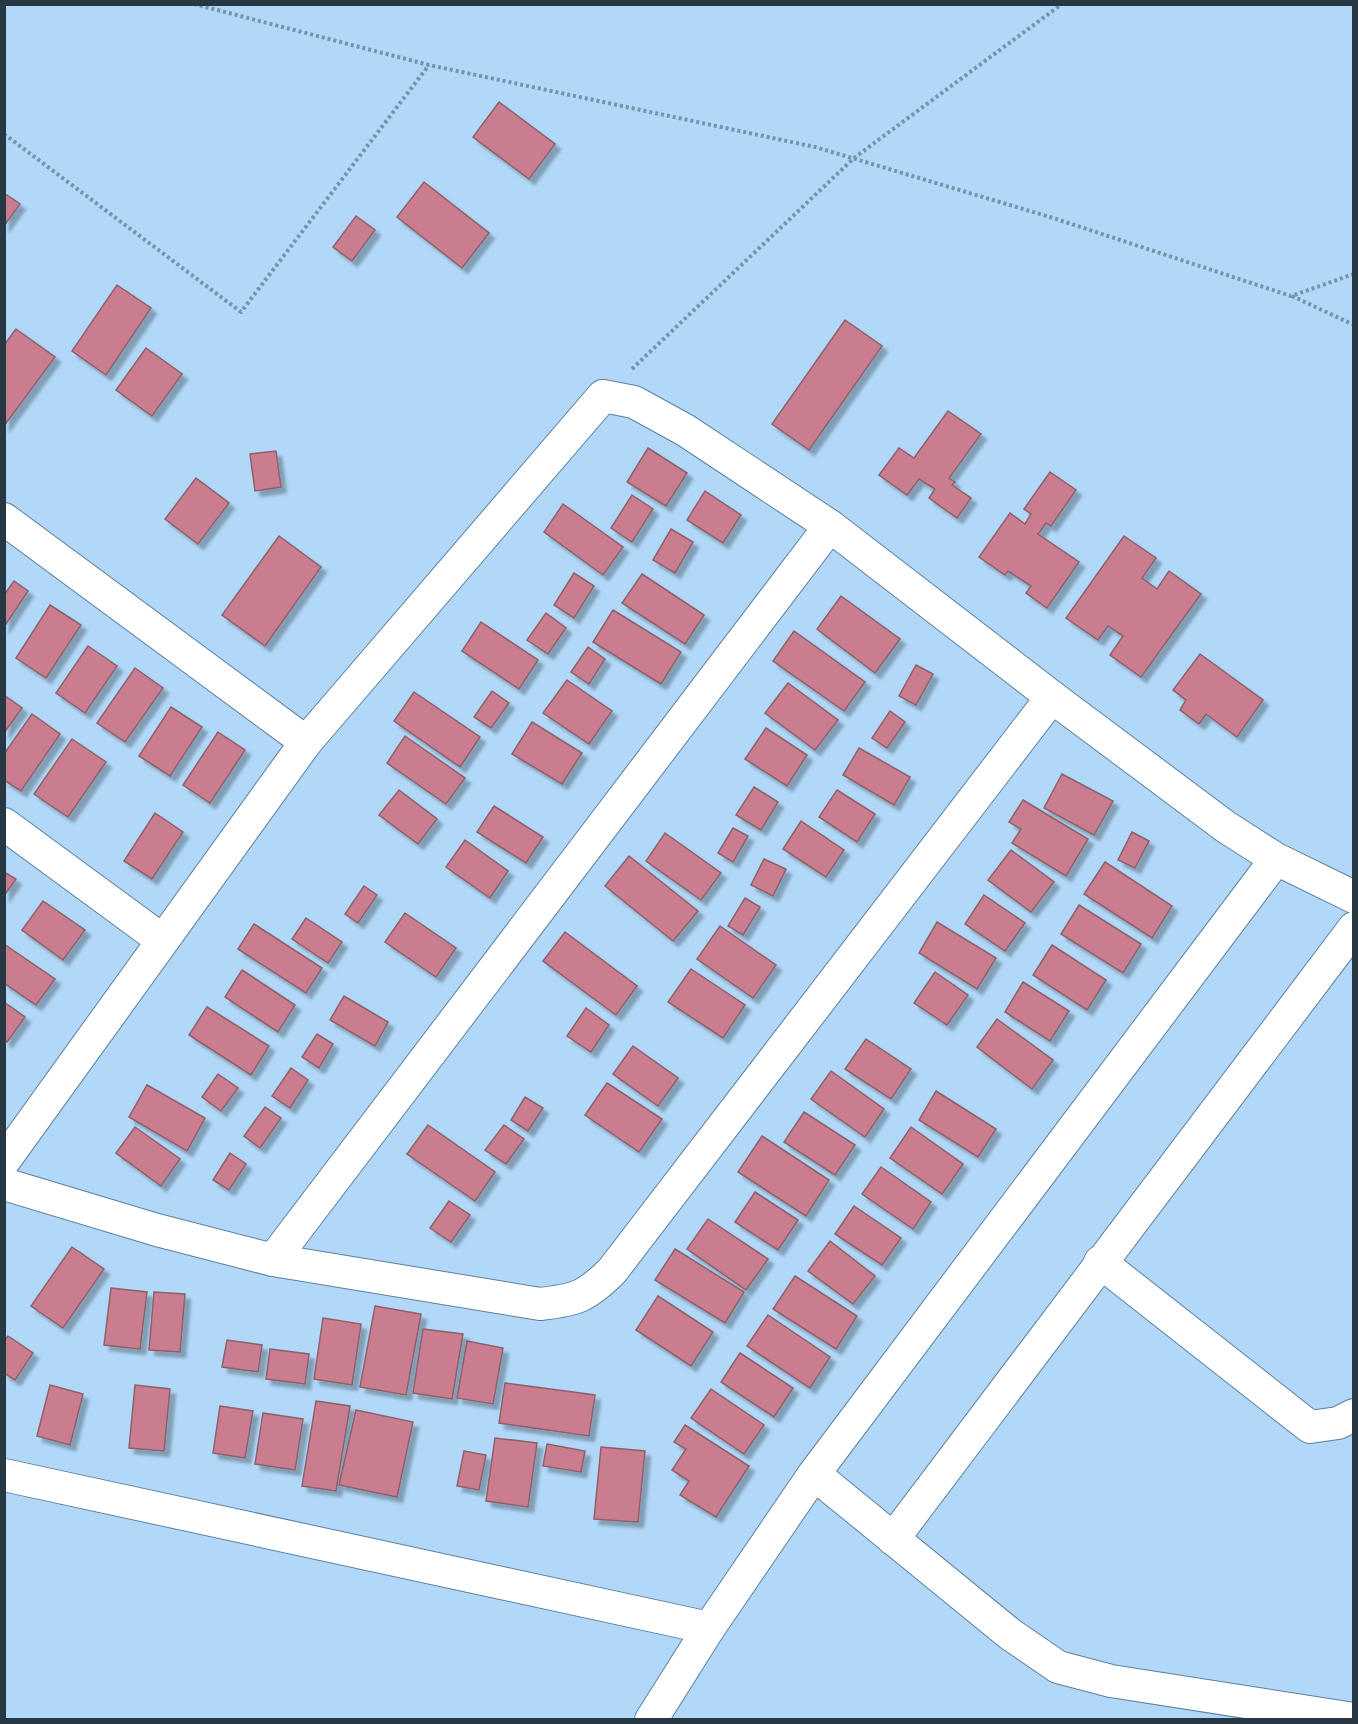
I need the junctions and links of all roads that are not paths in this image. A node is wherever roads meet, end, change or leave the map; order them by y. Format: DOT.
graph roads {
  1 [pos="4,519"];
  2 [pos="830,526"];
  3 [pos="1052,697"];
  4 [pos="306,742"];
  5 [pos="4,824"];
  6 [pos="1276,858"];
  7 [pos="1353,897"];
  8 [pos="1353,928"];
  9 [pos="162,940"];
  10 [pos="4,1161"];
  11 [pos="4,1184"];
  12 [pos="273,1260"];
  13 [pos="1100,1262"];
  14 [pos="1353,1415"];
  15 [pos="814,1474"];
  16 [pos="4,1475"];
  17 [pos="893,1539"];
  18 [pos="709,1628"];
  19 [pos="651,1719"];
  20 [pos="1353,1719"];
  1 -- 4 [label="street"];
  2 -- 3 [label="street"];
  2 -- 4 [label="street"];
  2 -- 12 [label="street"];
  3 -- 6 [label="street"];
  3 -- 12 [label="street"];
  4 -- 9 [label="street"];
  5 -- 9 [label="street"];
  6 -- 7 [label="street"];
  6 -- 15 [label="street"];
  8 -- 13 [label="street"];
  9 -- 10 [label="street"];
  11 -- 12 [label="street"];
  13 -- 14 [label="street"];
  13 -- 17 [label="street"];
  15 -- 17 [label="street"];
  15 -- 18 [label="street"];
  16 -- 18 [label="street"];
  17 -- 20 [label="street"];
  18 -- 19 [label="street"];
}
